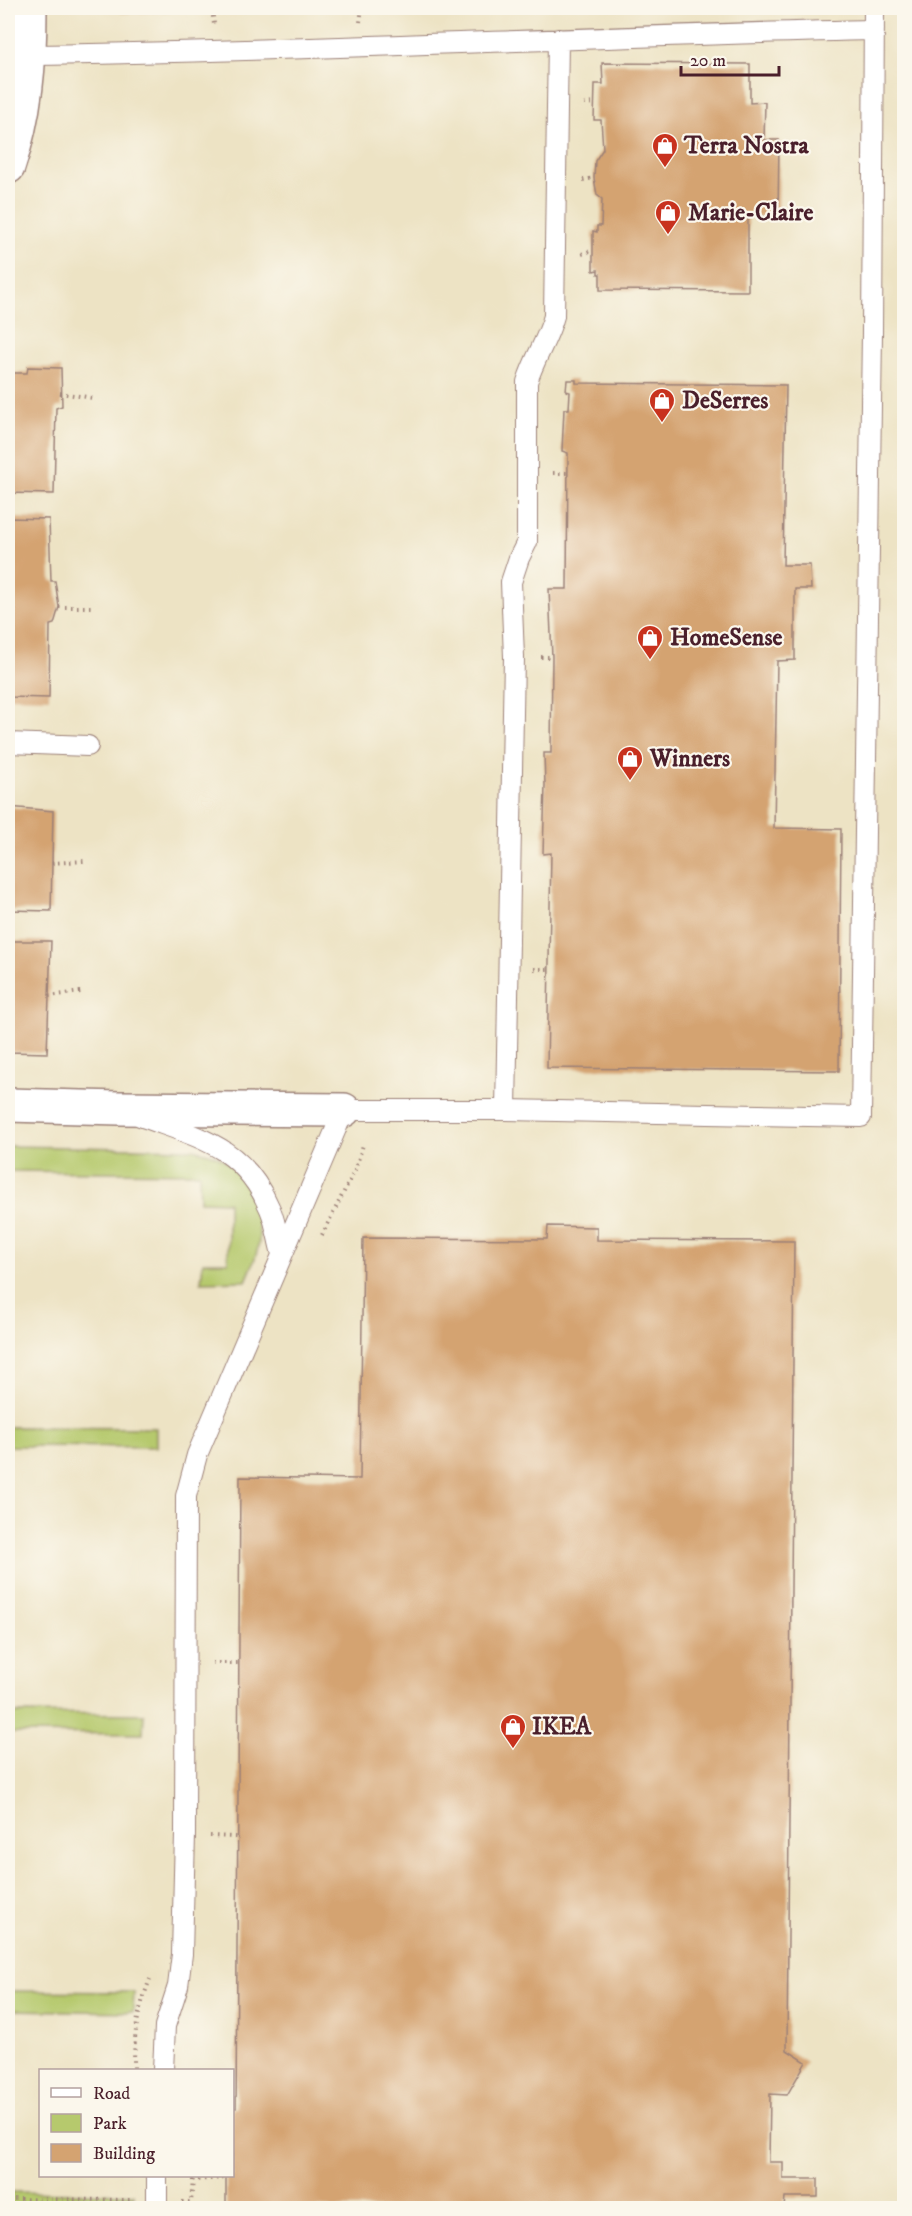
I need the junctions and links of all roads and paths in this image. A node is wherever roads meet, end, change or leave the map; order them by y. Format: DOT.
graph roads {
  1 [pos="30,8"];
  2 [pos="874,8"];
  3 [pos="874,30"];
  4 [pos="558,39"];
  5 [pos="29,55"];
  6 [pos="595,103"];
  7 [pos="582,104"];
  8 [pos="15,116"];
  9 [pos="8,167"];
  10 [pos="594,178"];
  11 [pos="581,181"];
  12 [pos="593,250"];
  13 [pos="580,254"];
  14 [pos="60,393"];
  15 [pos="93,398"];
  16 [pos="59,607"];
  17 [pos="91,607"];
  18 [pos="8,743"];
  19 [pos="88,746"];
  20 [pos="84,861"];
  21 [pos="52,863"];
  22 [pos="81,992"];
  23 [pos="49,996"];
  24 [pos="8,1105"];
  25 [pos="119,1108"];
  26 [pos="344,1110"];
  27 [pos="506,1110"];
  28 [pos="282,1254"];
  29 [pos="163,2069"];
  30 [pos="157,2177"];
  31 [pos="226,2178"];
  32 [pos="8,2199"];
  33 [pos="157,2204"];
  1 -- 5 [label="street"];
  2 -- 3 [label="lane"];
  3 -- 4 [label="lane"];
  3 -- 27 [label="lane"];
  4 -- 5 [label="lane"];
  4 -- 27 [label="lane"];
  5 -- 8 [label="street"];
  6 -- 7 [label="path"];
  8 -- 9 [label="street"];
  10 -- 11 [label="path"];
  12 -- 13 [label="path"];
  14 -- 15 [label="path"];
  16 -- 17 [label="path"];
  18 -- 19 [label="lane"];
  20 -- 21 [label="path"];
  22 -- 23 [label="path"];
  24 -- 25 [label="street"];
  25 -- 26 [label="street"];
  25 -- 28 [label="lane"];
  26 -- 27 [label="lane"];
  26 -- 28 [label="lane"];
  28 -- 29 [label="lane"];
  30 -- 33 [label="lane"];
  31 -- 33 [label="path"];
  32 -- 33 [label="path"];
}
